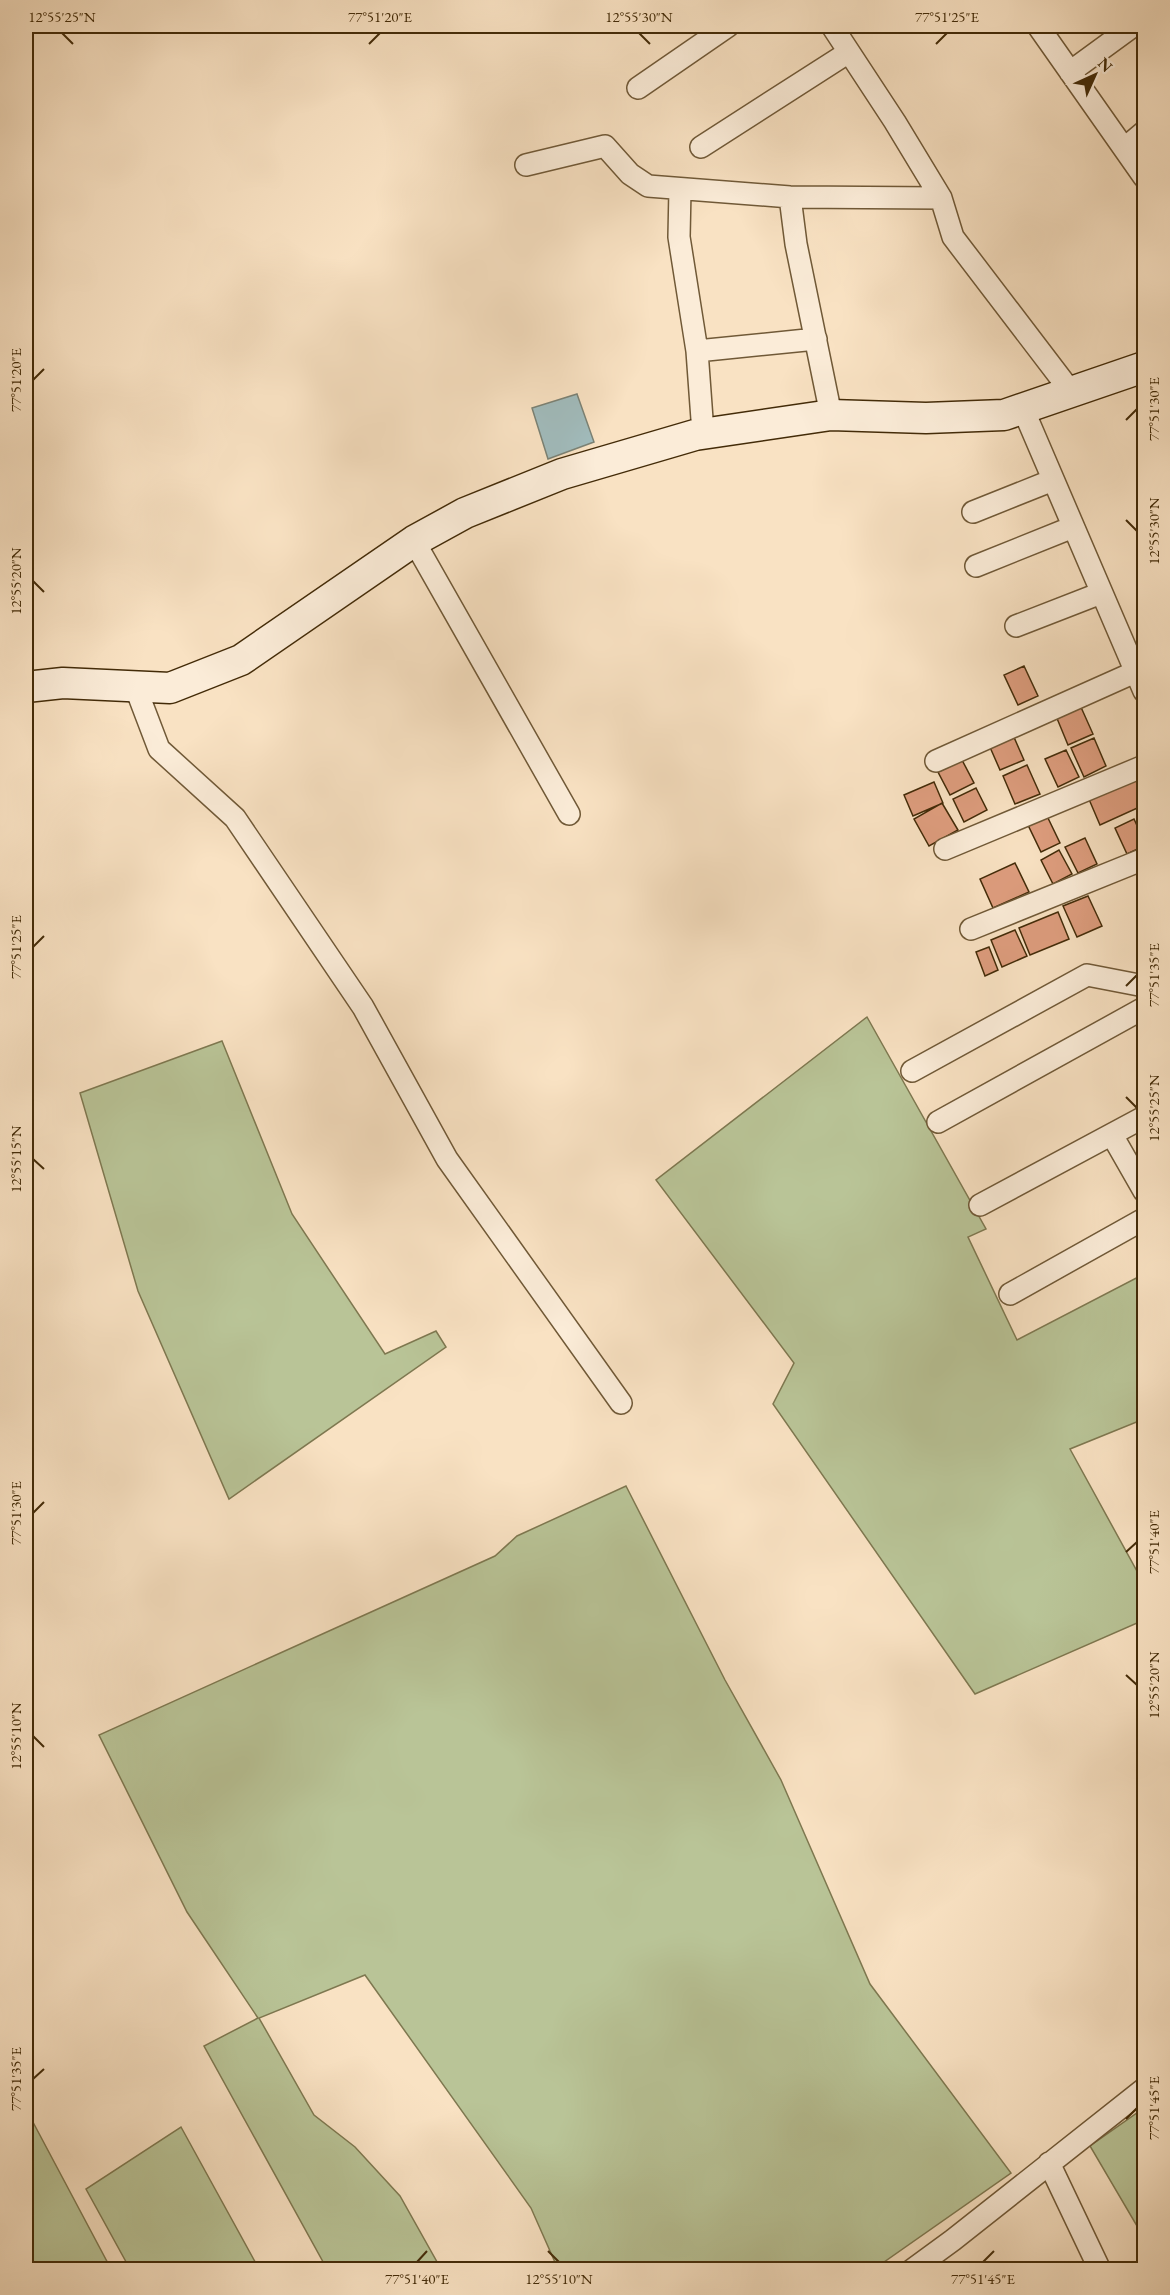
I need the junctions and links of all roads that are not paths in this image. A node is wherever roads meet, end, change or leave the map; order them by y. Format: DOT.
graph roads {
  1 [pos="728,26"];
  2 [pos="832,26"];
  3 [pos="1038,26"];
  4 [pos="1133,26"];
  5 [pos="849,52"];
  6 [pos="1070,72"];
  7 [pos="638,88"];
  8 [pos="1144,132"];
  9 [pos="701,147"];
  10 [pos="1125,148"];
  11 [pos="526,165"];
  12 [pos="1144,177"];
  13 [pos="680,189"];
  14 [pos="790,197"];
  15 [pos="941,198"];
  16 [pos="816,339"];
  17 [pos="697,351"];
  18 [pos="1144,368"];
  19 [pos="1072,393"];
  20 [pos="1023,409"];
  21 [pos="831,415"];
  22 [pos="703,433"];
  23 [pos="1053,480"];
  24 [pos="973,512"];
  25 [pos="1073,527"];
  26 [pos="414,542"];
  27 [pos="976,566"];
  28 [pos="1101,592"];
  29 [pos="1016,626"];
  30 [pos="1142,677"];
  31 [pos="135,686"];
  32 [pos="26,687"];
  33 [pos="936,761"];
  34 [pos="1144,766"];
  35 [pos="569,814"];
  36 [pos="945,849"];
  37 [pos="1144,859"];
  38 [pos="971,929"];
  39 [pos="1144,986"];
  40 [pos="1144,1008"];
  41 [pos="912,1071"];
  42 [pos="1144,1117"];
  43 [pos="938,1122"];
  44 [pos="1112,1135"];
  45 [pos="1144,1191"];
  46 [pos="980,1204"];
  47 [pos="1144,1219"];
  48 [pos="1010,1294"];
  49 [pos="621,1403"];
  50 [pos="1144,2089"];
  51 [pos="1049,2163"];
  52 [pos="912,2270"];
  53 [pos="1100,2270"];
  1 -- 7 [label="street"];
  2 -- 5 [label="street"];
  3 -- 6 [label="street"];
  4 -- 6 [label="street"];
  5 -- 9 [label="street"];
  5 -- 15 [label="street"];
  6 -- 10 [label="street"];
  8 -- 10 [label="street"];
  10 -- 12 [label="street"];
  11 -- 13 [label="street"];
  13 -- 14 [label="street"];
  13 -- 17 [label="street"];
  14 -- 15 [label="street"];
  14 -- 16 [label="street"];
  15 -- 19 [label="street"];
  16 -- 17 [label="street"];
  16 -- 21 [label="street"];
  17 -- 22 [label="street"];
  18 -- 19 [label="street"];
  19 -- 20 [label="street"];
  20 -- 21 [label="street"];
  20 -- 23 [label="street"];
  21 -- 22 [label="street"];
  22 -- 26 [label="street"];
  23 -- 24 [label="street"];
  23 -- 25 [label="street"];
  25 -- 27 [label="street"];
  25 -- 28 [label="street"];
  26 -- 31 [label="street"];
  26 -- 35 [label="street"];
  28 -- 29 [label="street"];
  28 -- 30 [label="street"];
  30 -- 33 [label="street"];
  31 -- 32 [label="street"];
  31 -- 49 [label="street"];
  34 -- 36 [label="street"];
  37 -- 38 [label="street"];
  39 -- 41 [label="street"];
  40 -- 43 [label="street"];
  42 -- 44 [label="street"];
  44 -- 45 [label="street"];
  44 -- 46 [label="street"];
  47 -- 48 [label="street"];
  50 -- 51 [label="street"];
  51 -- 52 [label="street"];
  51 -- 53 [label="street"];
}
